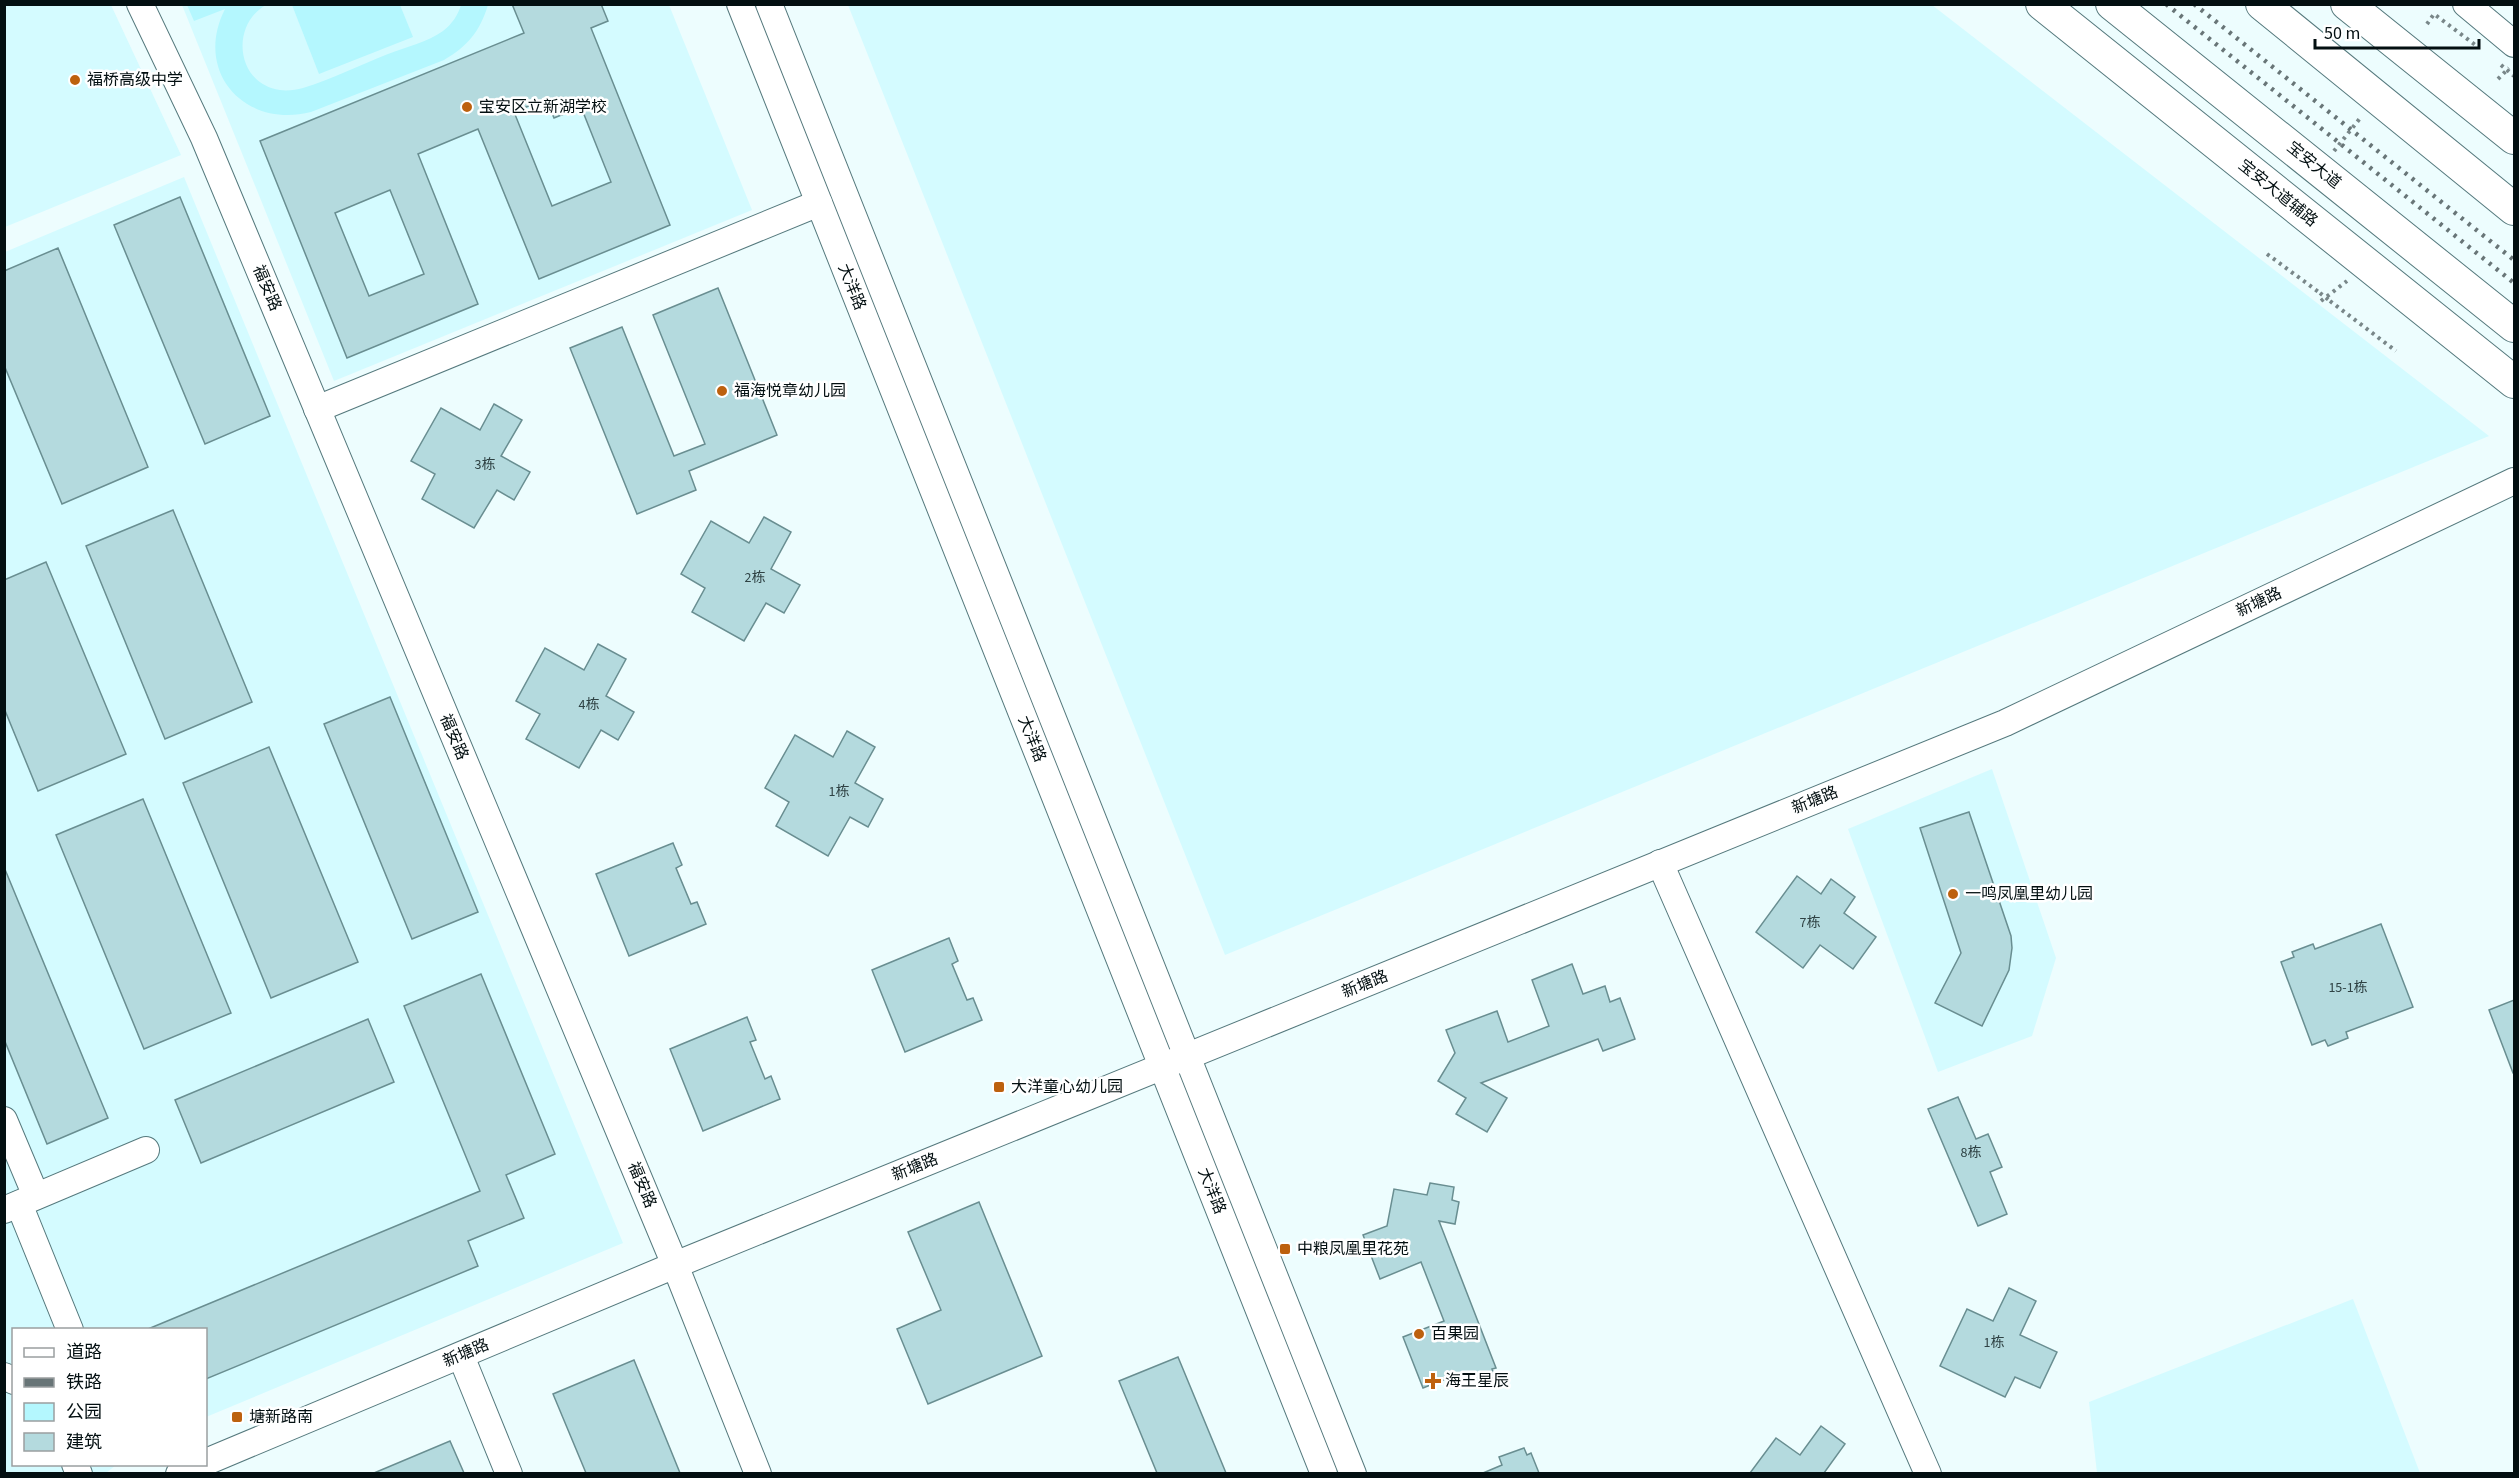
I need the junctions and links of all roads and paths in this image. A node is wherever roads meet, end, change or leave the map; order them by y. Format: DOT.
graph roads {
  1 [pos="140,4"];
  2 [pos="740,4"];
  3 [pos="769,4"];
  4 [pos="2042,4"];
  5 [pos="2112,4"];
  6 [pos="2262,4"];
  7 [pos="2347,4"];
  8 [pos="2466,4"];
  9 [pos="2427,24"];
  10 [pos="2450,26"];
  11 [pos="2514,44"];
  12 [pos="2501,65"];
  13 [pos="2509,68"];
  14 [pos="2514,76"];
  15 [pos="2498,79"];
  16 [pos="2368,109"];
  17 [pos="2514,138"];
  18 [pos="2330,157"];
  19 [pos="819,203"];
  20 [pos="2514,209"];
  21 [pos="2267,254"];
  22 [pos="2348,281"];
  23 [pos="2321,301"];
  24 [pos="2514,326"];
  25 [pos="2396,351"];
  26 [pos="2514,382"];
  27 [pos="317,409"];
  28 [pos="2514,481"];
  29 [pos="1660,864"];
  30 [pos="1187,1056"];
  31 [pos="1162,1066"];
  32 [pos="4,1120"];
  33 [pos="146,1150"];
  34 [pos="20,1203"];
  35 [pos="675,1265"];
  36 [pos="70,1328"];
  37 [pos="461,1356"];
  38 [pos="207,1462"];
  39 [pos="195,1466"];
  40 [pos="179,1473"];
  41 [pos="509,1473"];
  42 [pos="758,1473"];
  43 [pos="1324,1473"];
  44 [pos="1353,1473"];
  45 [pos="1928,1473"];
  1 -- 27 [label="street, 福安路"];
  2 -- 19 [label="street, 大洋路"];
  3 -- 30 [label="street, 大洋路"];
  4 -- 26 [label="main road, 宝安大道辅路"];
  5 -- 24 [label="main road, 宝安大道"];
  6 -- 20 [label="main road"];
  7 -- 17 [label="main road"];
  8 -- 11 [label="street"];
  9 -- 10 [label="path"];
  12 -- 14 [label="path, bridge"];
  13 -- 15 [label="path"];
  16 -- 18 [label="path"];
  19 -- 27 [label="street"];
  19 -- 31 [label="street, 大洋路"];
  21 -- 25 [label="path, bridge"];
  22 -- 23 [label="path"];
  27 -- 35 [label="street, 福安路"];
  28 -- 29 [label="street, 新塘路"];
  29 -- 30 [label="street, 新塘路"];
  29 -- 45 [label="street"];
  30 -- 31 [label="street, 新塘路"];
  30 -- 44 [label="street, 大洋路"];
  31 -- 35 [label="street, 新塘路"];
  31 -- 43 [label="street, 大洋路"];
  32 -- 34 [label="street"];
  33 -- 34 [label="street"];
  34 -- 36 [label="street"];
  35 -- 37 [label="street, 新塘路"];
  35 -- 42 [label="street, 福安路"];
  37 -- 38 [label="street, 新塘路"];
  37 -- 41 [label="street"];
  39 -- 40 [label="street"];
}
